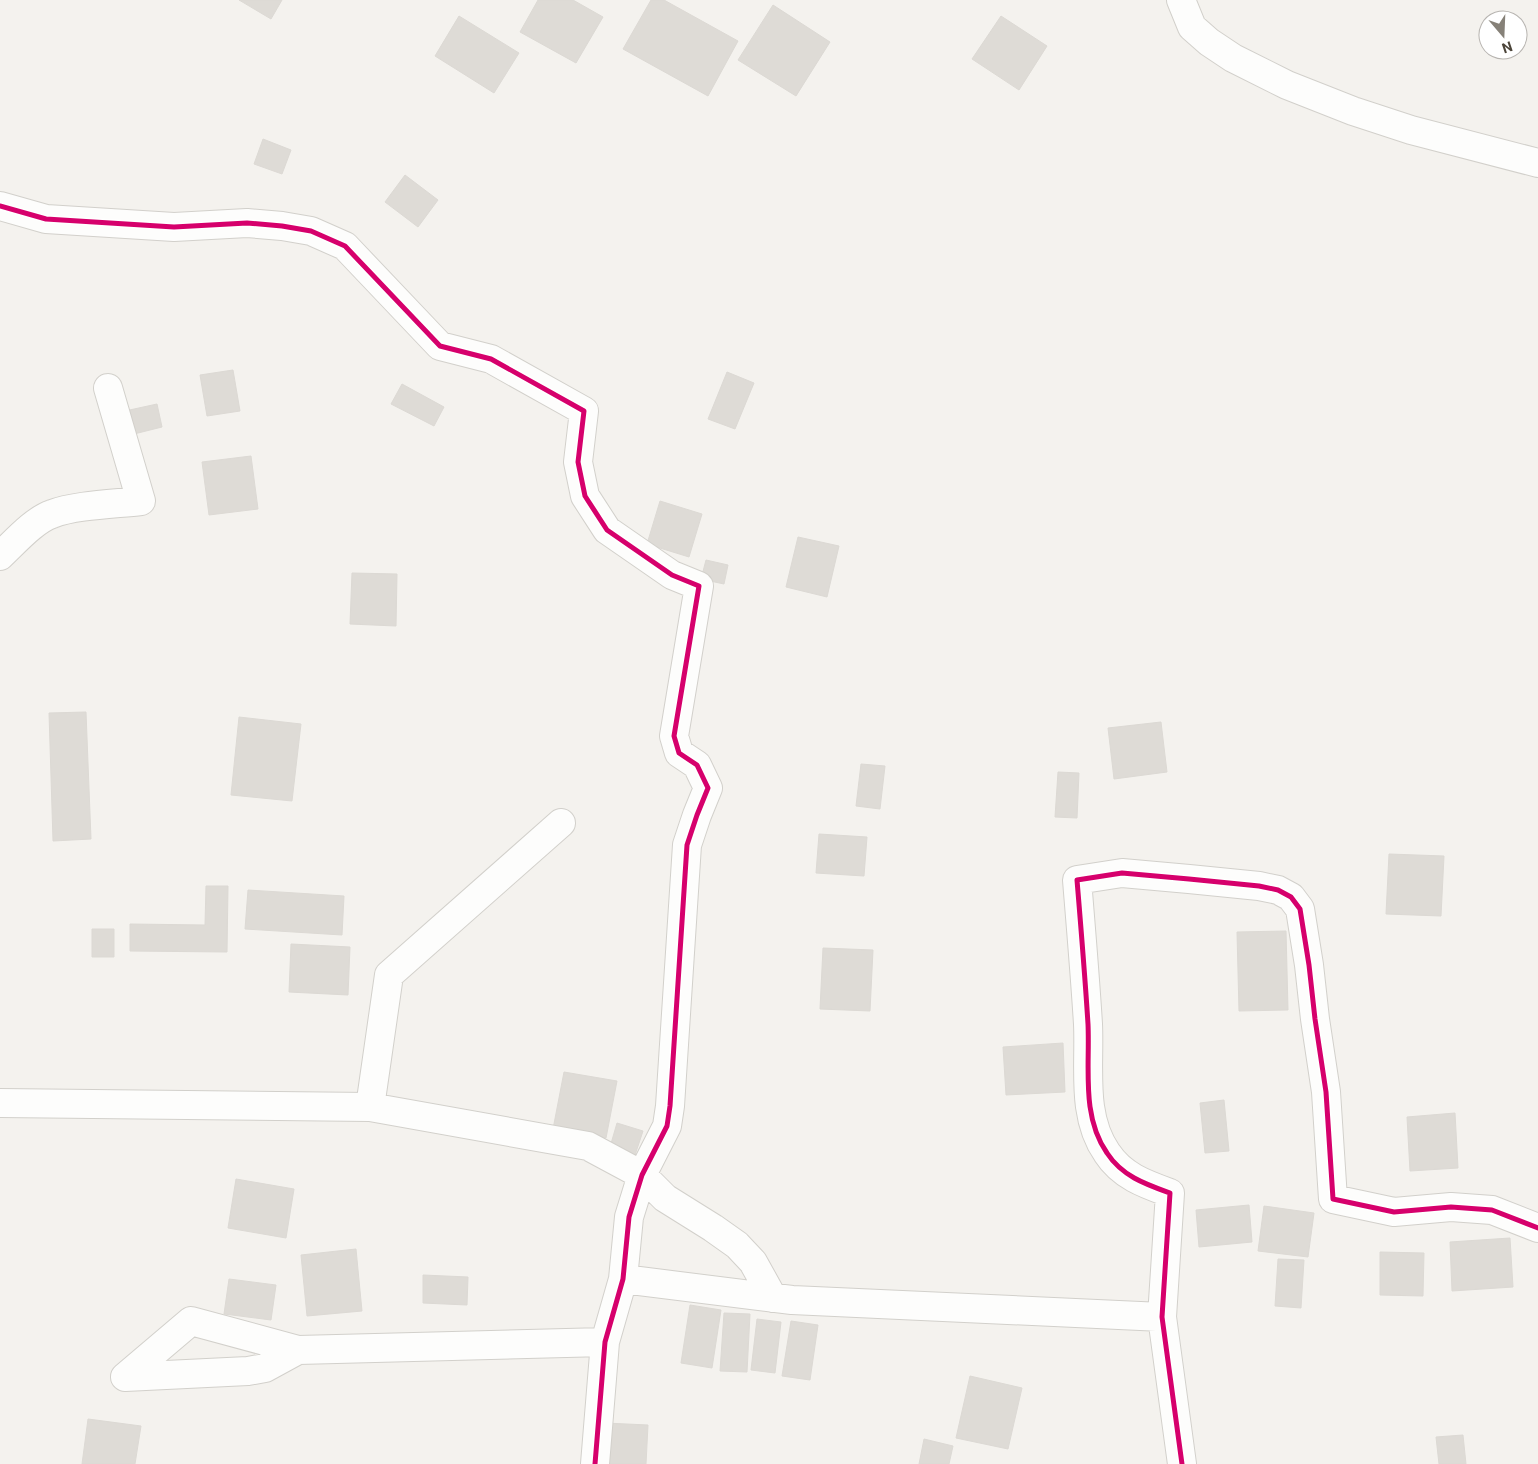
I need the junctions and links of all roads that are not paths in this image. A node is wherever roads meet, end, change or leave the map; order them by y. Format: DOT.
graph roads {
  1 [pos="1181,0"];
  2 [pos="1538,162"];
  3 [pos="0,206"];
  4 [pos="108,388"];
  5 [pos="0,556"];
  6 [pos="561,823"];
  7 [pos="0,1103"];
  8 [pos="370,1107"];
  9 [pos="642,1175"];
  10 [pos="1538,1228"];
  11 [pos="623,1280"];
  12 [pos="773,1298"];
  13 [pos="1162,1317"];
  14 [pos="605,1342"];
  15 [pos="298,1350"];
  16 [pos="595,1464"];
  17 [pos="1182,1464"];
  1 -- 2 [label="street"];
  3 -- 9 [label="street"];
  4 -- 5 [label="street"];
  6 -- 8 [label="street"];
  7 -- 8 [label="street"];
  8 -- 9 [label="street"];
  9 -- 11 [label="street"];
  9 -- 12 [label="street"];
  10 -- 13 [label="street"];
  11 -- 12 [label="street"];
  11 -- 14 [label="street"];
  12 -- 13 [label="street"];
  13 -- 17 [label="street"];
  14 -- 15 [label="street"];
  14 -- 16 [label="street"];
  15 -- 15 [label="street"];
}
